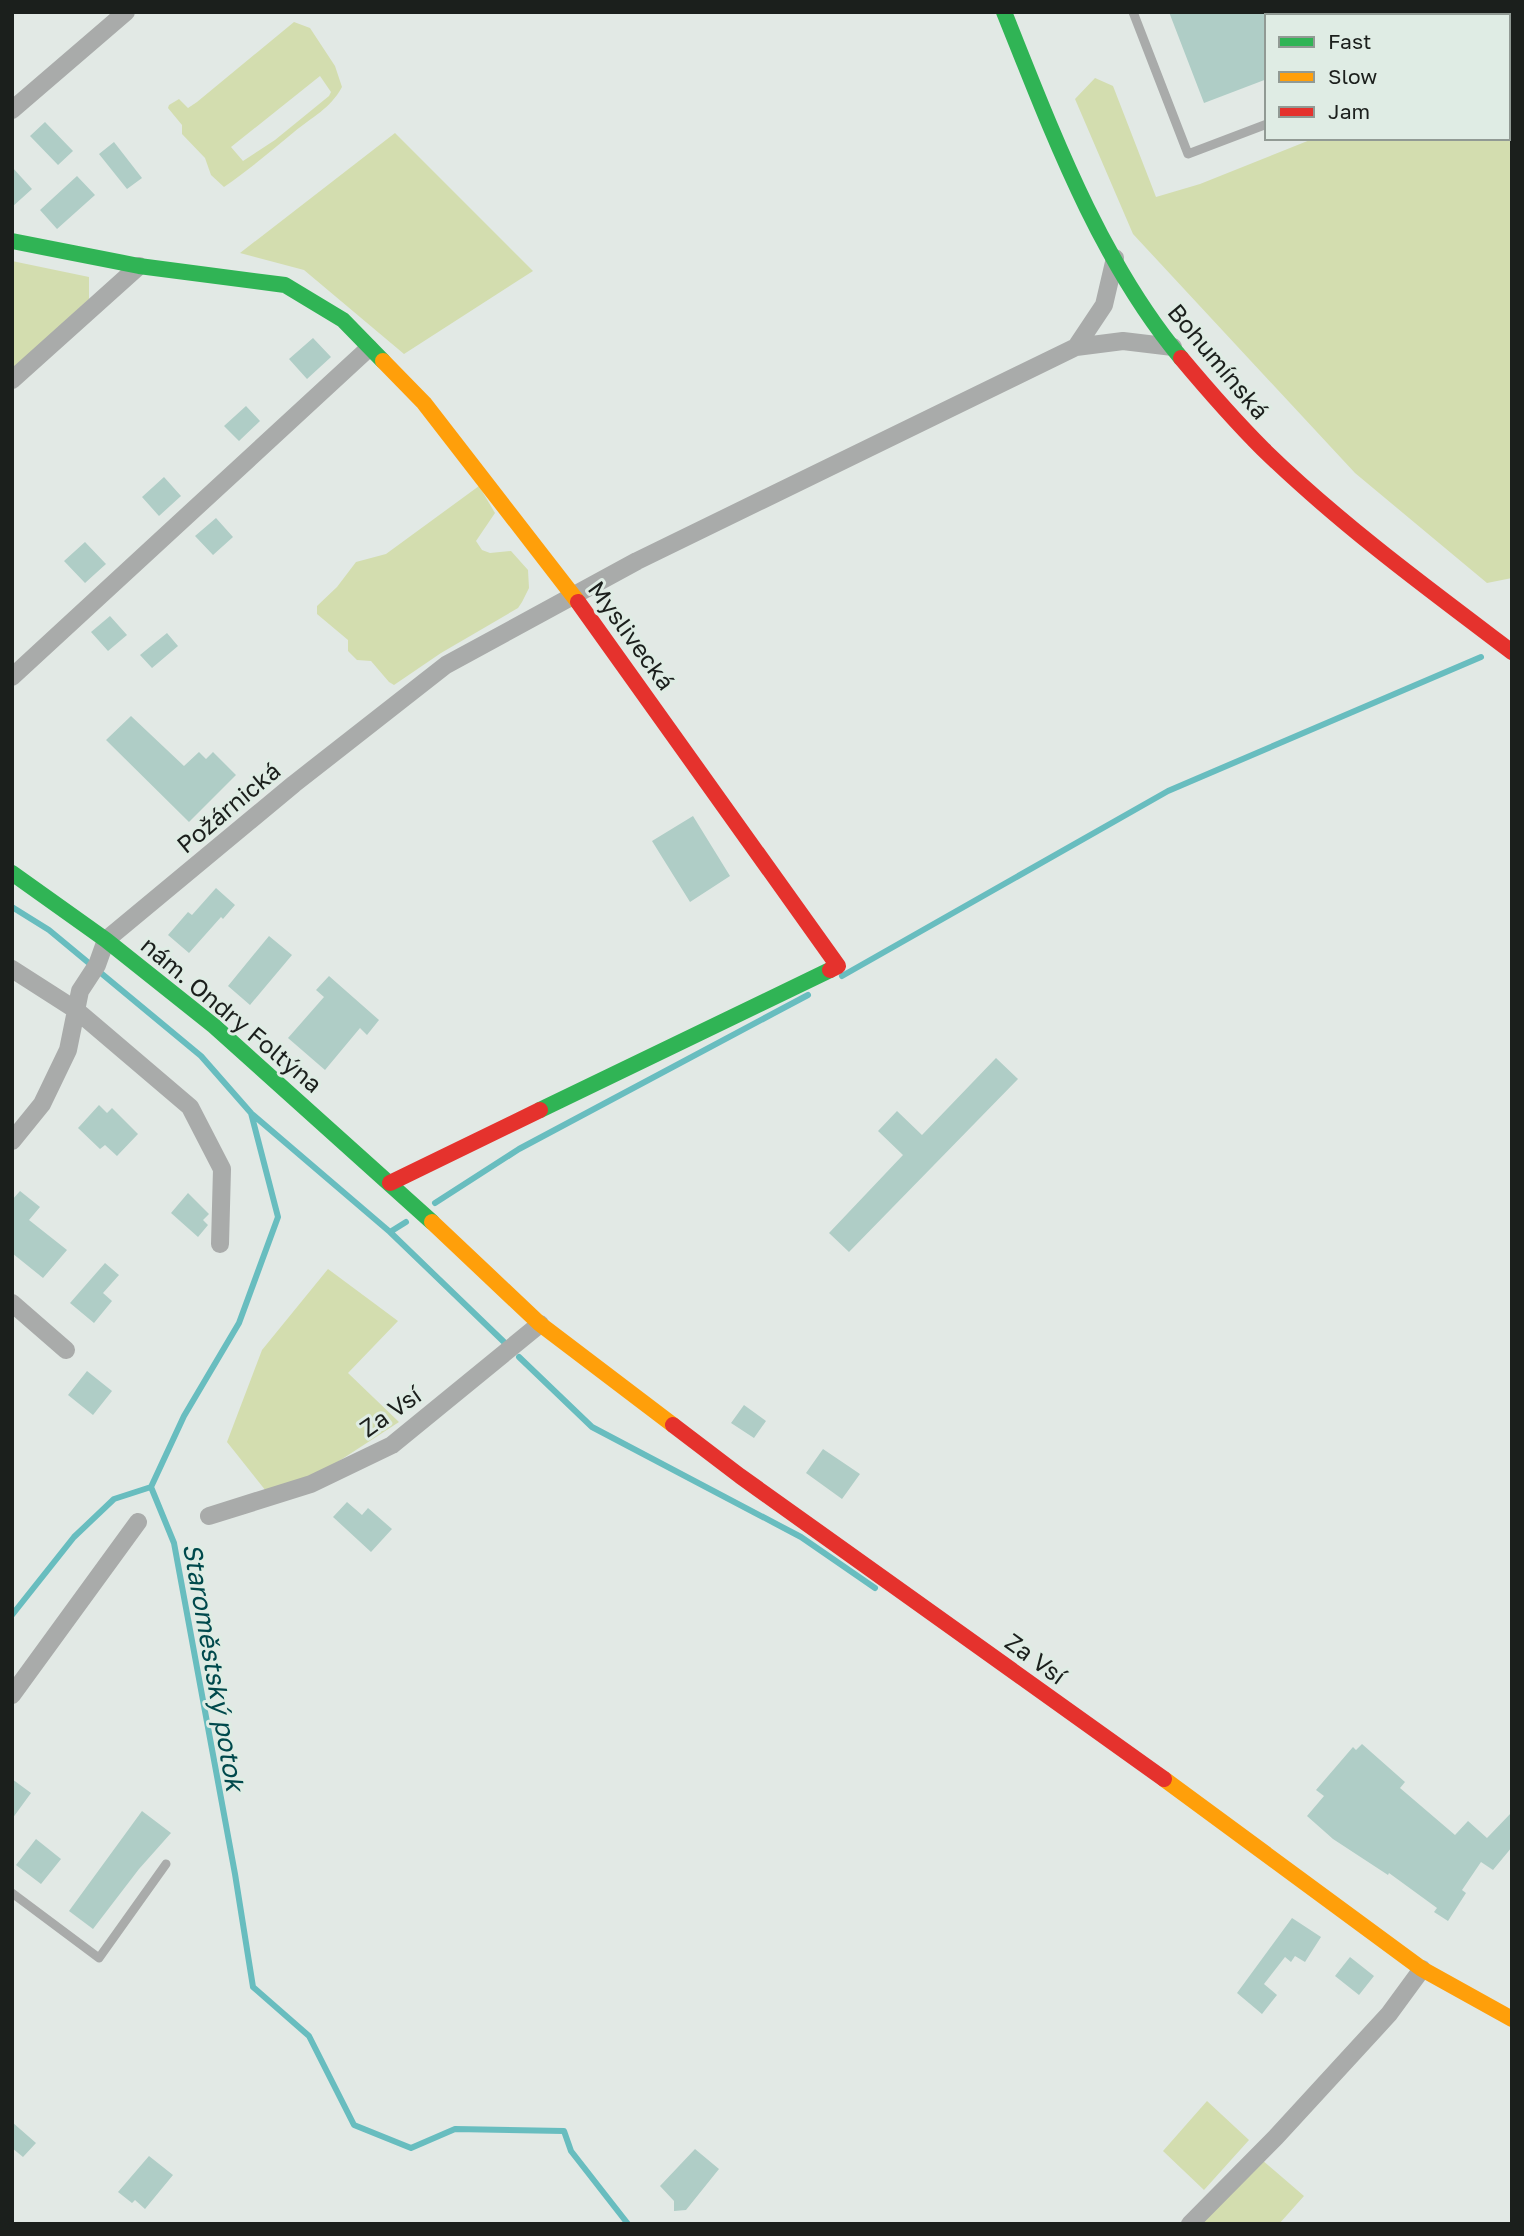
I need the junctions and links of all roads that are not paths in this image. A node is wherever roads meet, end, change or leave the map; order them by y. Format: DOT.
graph roads {
  1 [pos="126,12"];
  2 [pos="1004,12"];
  3 [pos="1133,12"];
  4 [pos="12,110"];
  5 [pos="1265,125"];
  6 [pos="12,241"];
  7 [pos="1115,258"];
  8 [pos="139,266"];
  9 [pos="1076,347"];
  10 [pos="1173,347"];
  11 [pos="369,348"];
  12 [pos="12,380"];
  13 [pos="575,597"];
  14 [pos="1512,652"];
  15 [pos="12,677"];
  16 [pos="12,873"];
  17 [pos="106,940"];
  18 [pos="12,970"];
  19 [pos="76,1010"];
  20 [pos="12,1141"];
  21 [pos="390,1184"];
  22 [pos="410,1204"];
  23 [pos="220,1244"];
  24 [pos="12,1303"];
  25 [pos="540,1324"];
  26 [pos="66,1350"];
  27 [pos="209,1516"];
  28 [pos="138,1522"];
  29 [pos="12,1695"];
  30 [pos="166,1864"];
  31 [pos="12,1893"];
  32 [pos="1422,1969"];
  33 [pos="1512,2019"];
  34 [pos="1190,2224"];
  1 -- 4 [label="street"];
  2 -- 7 [label="street, Bohumínská"];
  3 -- 5 [label="lane"];
  6 -- 8 [label="street, Myslivecká"];
  7 -- 9 [label="street"];
  7 -- 10 [label="street, Bohumínská"];
  8 -- 11 [label="street, Myslivecká"];
  8 -- 12 [label="street"];
  9 -- 10 [label="street"];
  9 -- 13 [label="street, Požárnická"];
  10 -- 14 [label="street, Bohumínská"];
  11 -- 13 [label="street, Myslivecká"];
  11 -- 15 [label="street"];
  13 -- 17 [label="street, Požárnická"];
  13 -- 21 [label="street, Myslivecká"];
  16 -- 17 [label="street, nám. Ondry Foltýna"];
  17 -- 19 [label="street"];
  17 -- 21 [label="street, nám. Ondry Foltýna"];
  18 -- 19 [label="street"];
  19 -- 20 [label="street"];
  19 -- 23 [label="street"];
  21 -- 22 [label="street, nám. Ondry Foltýna"];
  22 -- 25 [label="street, Za Vsí"];
  24 -- 26 [label="street"];
  25 -- 27 [label="street, Za Vsí"];
  25 -- 32 [label="street, Za Vsí"];
  28 -- 29 [label="street"];
  30 -- 31 [label="lane"];
  32 -- 33 [label="street, Za Vsí"];
  32 -- 34 [label="street"];
}
